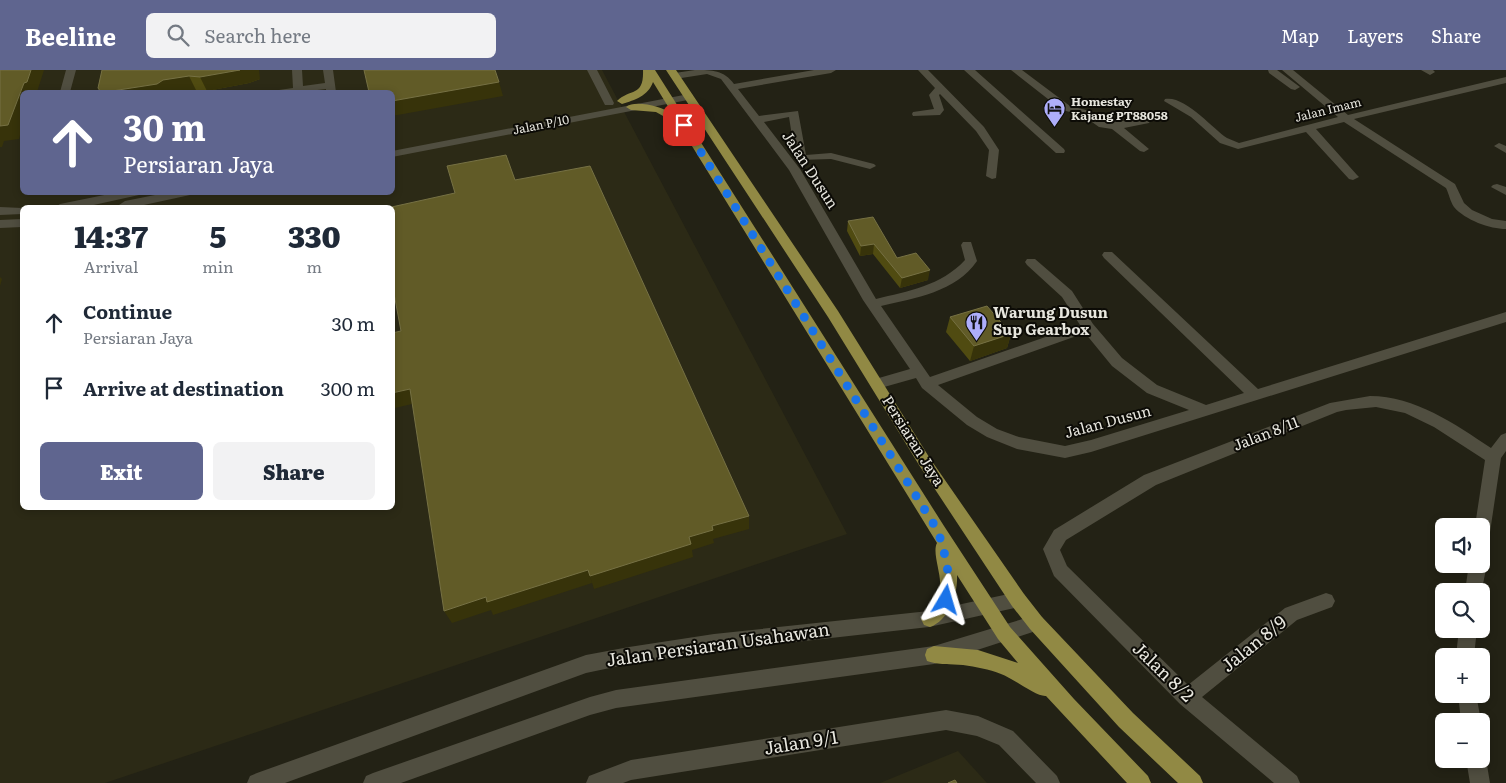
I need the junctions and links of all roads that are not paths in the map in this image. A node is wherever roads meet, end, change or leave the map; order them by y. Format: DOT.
graph roads {
  1 [pos="71,70"];
  2 [pos="297,70"];
  3 [pos="328,70"];
  4 [pos="592,70"];
  5 [pos="649,70"];
  6 [pos="831,70"];
  7 [pos="923,70"];
  8 [pos="969,70"];
  9 [pos="1016,70"];
  10 [pos="1287,70"];
  11 [pos="1272,71"];
  12 [pos="673,73"];
  13 [pos="1506,80"];
  14 [pos="732,87"];
  15 [pos="940,88"];
  16 [pos="330,89"];
  17 [pos="66,90"];
  18 [pos="298,90"];
  19 [pos="686,93"];
  20 [pos="666,97"];
  21 [pos="1169,101"];
  22 [pos="609,103"];
  23 [pos="626,104"];
  24 [pos="1327,104"];
  25 [pos="917,114"];
  26 [pos="1345,118"];
  27 [pos="757,120"];
  28 [pos="1145,122"];
  29 [pos="684,125"];
  30 [pos="1115,126"];
  31 [pos="1308,127"];
  32 [pos="395,143"];
  33 [pos="1144,149"];
  34 [pos="1060,151"];
  35 [pos="395,153"];
  36 [pos="870,166"];
  37 [pos="992,176"];
  38 [pos="1354,177"];
  39 [pos="124,195"];
  40 [pos="175,195"];
  41 [pos="75,205"];
  42 [pos="126,205"];
  43 [pos="0,211"];
  44 [pos="20,211"];
  45 [pos="20,223"];
  46 [pos="0,224"];
  47 [pos="1506,225"];
  48 [pos="967,245"];
  49 [pos="1108,255"];
  50 [pos="1031,262"];
  51 [pos="873,304"];
  52 [pos="1506,317"];
  53 [pos="1088,327"];
  54 [pos="923,378"];
  55 [pos="877,384"];
  56 [pos="1256,396"];
  57 [pos="1207,411"];
  58 [pos="1506,439"];
  59 [pos="1493,457"];
  60 [pos="1484,518"];
  61 [pos="938,531"];
  62 [pos="1051,549"];
  63 [pos="1018,600"];
  64 [pos="1326,601"];
  65 [pos="986,607"];
  66 [pos="930,619"];
  67 [pos="1036,623"];
  68 [pos="1004,633"];
  69 [pos="934,655"];
  70 [pos="1187,697"];
  71 [pos="1067,706"];
  72 [pos="1478,768"];
  73 [pos="257,783"];
  74 [pos="373,783"];
  75 [pos="596,783"];
  76 [pos="1050,783"];
  77 [pos="1141,783"];
  78 [pos="1192,783"];
  79 [pos="1290,783"];
  80 [pos="1480,783"];
  1 -- 17 [label="street"];
  2 -- 18 [label="street"];
  3 -- 16 [label="street"];
  4 -- 22 [label="street"];
  5 -- 20 [label="main road, Persiaran Jaya"];
  5 -- 23 [label="main road"];
  6 -- 14 [label="street"];
  7 -- 15 [label="street"];
  8 -- 34 [label="street"];
  9 -- 30 [label="street"];
  10 -- 24 [label="street"];
  11 -- 24 [label="street"];
  12 -- 14 [label="street, Jalan Dusun"];
  12 -- 19 [label="main road, Persiaran Jaya"];
  13 -- 26 [label="street, Jalan Imam"];
  14 -- 27 [label="street, Jalan Dusun"];
  15 -- 25 [label="street"];
  15 -- 37 [label="street"];
  16 -- 18 [label="street"];
  19 -- 20 [label="street, Jalan P/10"];
  19 -- 55 [label="main road, Persiaran Jaya"];
  20 -- 23 [label="street, Jalan P/10"];
  20 -- 29 [label="main road, Persiaran Jaya"];
  21 -- 31 [label="street, Jalan Imam"];
  22 -- 23 [label="street, Jalan P/10"];
  22 -- 32 [label="street, Jalan P/10"];
  23 -- 29 [label="main road"];
  23 -- 35 [label="street, Jalan P/10"];
  24 -- 26 [label="street"];
  26 -- 31 [label="street, Jalan Imam"];
  26 -- 47 [label="street"];
  27 -- 36 [label="street"];
  27 -- 51 [label="street, Jalan Dusun"];
  28 -- 30 [label="street"];
  29 -- 61 [label="main road, Persiaran Jaya"];
  30 -- 33 [label="street"];
  31 -- 38 [label="street"];
  39 -- 41 [label="street"];
  40 -- 42 [label="street"];
  43 -- 44 [label="street"];
  45 -- 46 [label="street"];
  48 -- 51 [label="street"];
  49 -- 56 [label="street"];
  50 -- 53 [label="street"];
  51 -- 54 [label="street, Jalan Dusun"];
  52 -- 56 [label="street, Jalan Dusun"];
  53 -- 54 [label="street"];
  53 -- 57 [label="street"];
  54 -- 55 [label="street"];
  54 -- 57 [label="street, Jalan Dusun"];
  55 -- 63 [label="main road, Persiaran Jaya"];
  56 -- 57 [label="street, Jalan Dusun"];
  58 -- 59 [label="street"];
  59 -- 60 [label="street"];
  59 -- 62 [label="street, Jalan 8/11"];
  61 -- 65 [label="main road, Persiaran Jaya"];
  61 -- 66 [label="main road"];
  62 -- 70 [label="street, Jalan 8/2"];
  63 -- 65 [label="street, Jalan Persiaran Usahawan"];
  63 -- 67 [label="main road, Persiaran Jaya"];
  64 -- 70 [label="street, Jalan 8/9"];
  65 -- 66 [label="street, Jalan Persiaran Usahawan"];
  65 -- 68 [label="main road, Persiaran Jaya"];
  66 -- 73 [label="street, Jalan Persiaran Usahawan"];
  67 -- 68 [label="street"];
  67 -- 78 [label="main road, Persiaran Jaya"];
  68 -- 69 [label="street"];
  68 -- 71 [label="main road, Persiaran Jaya"];
  69 -- 71 [label="main road"];
  69 -- 74 [label="street"];
  70 -- 79 [label="street, Jalan 8/2"];
  71 -- 77 [label="main road, Persiaran Jaya"];
  72 -- 80 [label="street"];
  75 -- 76 [label="street, Jalan 9/1"];
}
